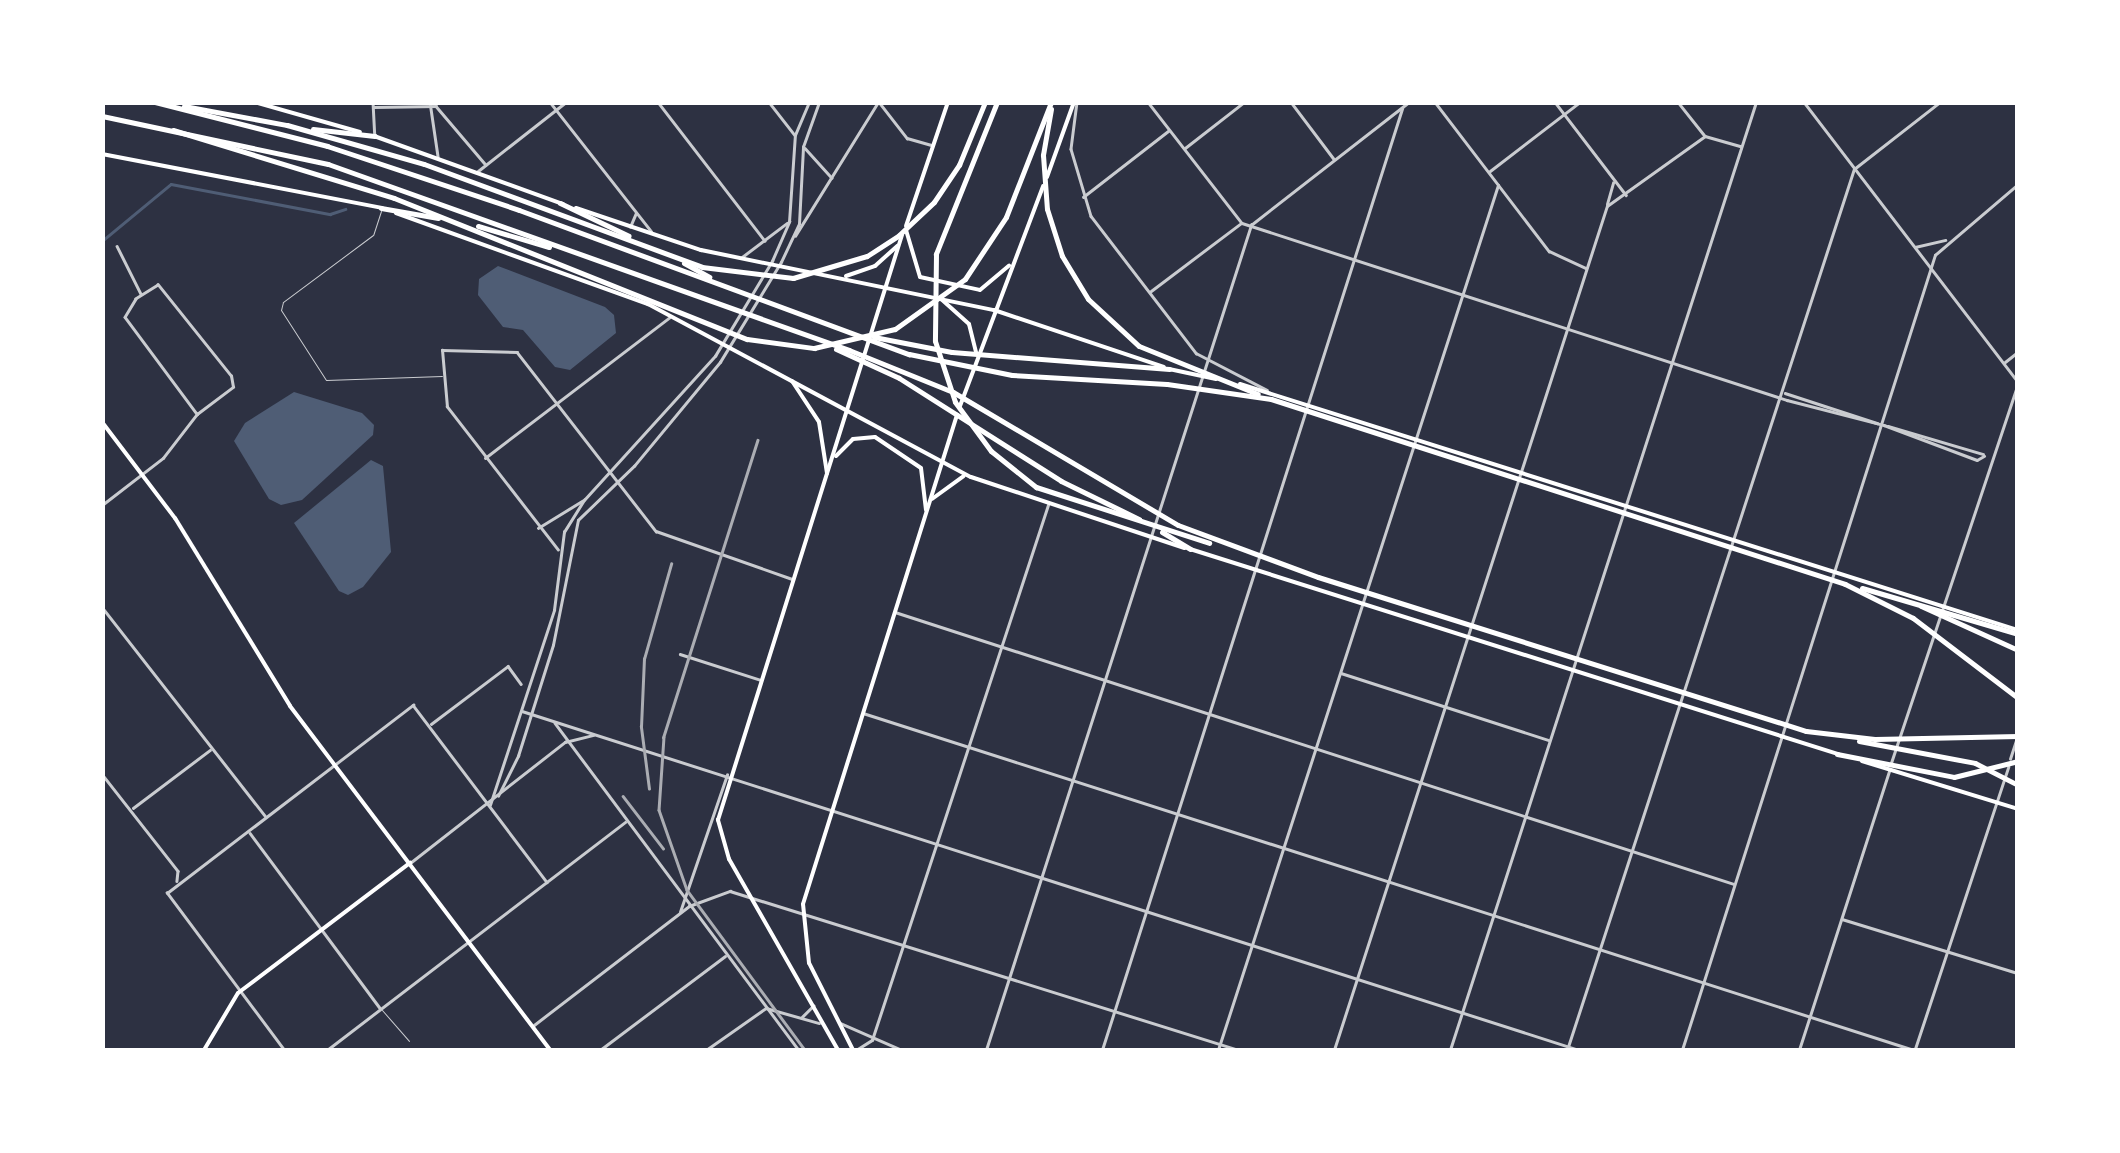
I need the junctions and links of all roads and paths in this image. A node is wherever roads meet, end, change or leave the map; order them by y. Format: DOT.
graph roads {
  1 [pos="155,102"];
  2 [pos="254,102"];
  3 [pos="550,102"];
  4 [pos="566,102"];
  5 [pos="658,102"];
  6 [pos="769,102"];
  7 [pos="809,102"];
  8 [pos="818,102"];
  9 [pos="878,102"];
  10 [pos="948,102"];
  11 [pos="986,102"];
  12 [pos="997,102"];
  13 [pos="1052,102"];
  14 [pos="1075,102"];
  15 [pos="1148,102"];
  16 [pos="1244,102"];
  17 [pos="1290,102"];
  18 [pos="1410,102"];
  19 [pos="1435,102"];
  20 [pos="1555,102"];
  21 [pos="1580,102"];
  22 [pos="1678,102"];
  23 [pos="1756,102"];
  24 [pos="1804,102"];
  25 [pos="1940,102"];
  26 [pos="262,104"];
  27 [pos="430,104"];
  28 [pos="373,105"];
  29 [pos="1402,108"];
  30 [pos="556,110"];
  31 [pos="1564,115"];
  32 [pos="102,116"];
  33 [pos="287,125"];
  34 [pos="166,126"];
  35 [pos="1169,130"];
  36 [pos="795,135"];
  37 [pos="375,136"];
  38 [pos="1706,136"];
  39 [pos="932,146"];
  40 [pos="804,147"];
  41 [pos="1742,147"];
  42 [pos="1184,149"];
  43 [pos="102,154"];
  44 [pos="438,157"];
  45 [pos="1335,160"];
  46 [pos="486,165"];
  47 [pos="1854,168"];
  48 [pos="477,172"];
  49 [pos="1489,172"];
  50 [pos="832,178"];
  51 [pos="1614,180"];
  52 [pos="2018,184"];
  53 [pos="1498,185"];
  54 [pos="1627,196"];
  55 [pos="1082,198"];
  56 [pos="560,203"];
  57 [pos="1606,206"];
  58 [pos="382,208"];
  59 [pos="636,212"];
  60 [pos="788,222"];
  61 [pos="1242,223"];
  62 [pos="906,225"];
  63 [pos="1251,225"];
  64 [pos="628,228"];
  65 [pos="795,236"];
  66 [pos="656,237"];
  67 [pos="1946,240"];
  68 [pos="764,241"];
  69 [pos="900,242"];
  70 [pos="117,246"];
  71 [pos="1915,247"];
  72 [pos="742,257"];
  73 [pos="1357,257"];
  74 [pos="592,260"];
  75 [pos="772,261"];
  76 [pos="780,262"];
  77 [pos="1012,262"];
  78 [pos="1931,268"];
  79 [pos="1588,269"];
  80 [pos="845,276"];
  81 [pos="884,284"];
  82 [pos="728,288"];
  83 [pos="1463,290"];
  84 [pos="1149,294"];
  85 [pos="141,295"];
  86 [pos="935,296"];
  87 [pos="994,310"];
  88 [pos="672,316"];
  89 [pos="1569,326"];
  90 [pos="840,329"];
  91 [pos="815,339"];
  92 [pos="725,342"];
  93 [pos="732,346"];
  94 [pos="2018,352"];
  95 [pos="976,358"];
  96 [pos="1673,359"];
  97 [pos="1205,360"];
  98 [pos="2004,363"];
  99 [pos="1168,369"];
  100 [pos="442,376"];
  101 [pos="1200,376"];
  102 [pos="789,378"];
  103 [pos="2018,382"];
  104 [pos="1267,390"];
  105 [pos="1782,393"];
  106 [pos="1270,399"];
  107 [pos="557,403"];
  108 [pos="1312,405"];
  109 [pos="849,410"];
  110 [pos="197,414"];
  111 [pos="102,422"];
  112 [pos="1877,423"];
  113 [pos="1886,426"];
  114 [pos="1928,434"];
  115 [pos="1415,438"];
  116 [pos="1925,443"];
  117 [pos="1986,457"];
  118 [pos="834,458"];
  119 [pos="484,460"];
  120 [pos="941,463"];
  121 [pos="141,472"];
  122 [pos="1522,472"];
  123 [pos="612,476"];
  124 [pos="828,476"];
  125 [pos="968,476"];
  126 [pos="618,484"];
  127 [pos="584,500"];
  128 [pos="929,503"];
  129 [pos="1048,504"];
  130 [pos="1627,504"];
  131 [pos="102,505"];
  132 [pos="926,514"];
  133 [pos="1154,527"];
  134 [pos="537,529"];
  135 [pos="1151,537"];
  136 [pos="1733,540"];
  137 [pos="1190,549"];
  138 [pos="1236,550"];
  139 [pos="559,551"];
  140 [pos="1258,570"];
  141 [pos="1835,574"];
  142 [pos="793,579"];
  143 [pos="1845,584"];
  144 [pos="1903,594"];
  145 [pos="1361,602"];
  146 [pos="1942,605"];
  147 [pos="102,607"];
  148 [pos="895,612"];
  149 [pos="1938,617"];
  150 [pos="2018,632"];
  151 [pos="1470,637"];
  152 [pos="1002,647"];
  153 [pos="2018,650"];
  154 [pos="680,654"];
  155 [pos="1573,669"];
  156 [pos="1339,672"];
  157 [pos="762,680"];
  158 [pos="1105,680"];
  159 [pos="521,684"];
  160 [pos="2018,698"];
  161 [pos="1681,703"];
  162 [pos="1448,706"];
  163 [pos="522,711"];
  164 [pos="863,712"];
  165 [pos="532,714"];
  166 [pos="1212,714"];
  167 [pos="554,722"];
  168 [pos="430,725"];
  169 [pos="595,734"];
  170 [pos="1783,735"];
  171 [pos="2018,736"];
  172 [pos="1847,738"];
  173 [pos="1549,740"];
  174 [pos="565,742"];
  175 [pos="970,747"];
  176 [pos="1314,748"];
  177 [pos="212,750"];
  178 [pos="1837,754"];
  179 [pos="2018,761"];
  180 [pos="335,764"];
  181 [pos="1890,766"];
  182 [pos="102,774"];
  183 [pos="727,775"];
  184 [pos="1073,780"];
  185 [pos="1422,784"];
  186 [pos="2018,785"];
  187 [pos="498,796"];
  188 [pos="1997,802"];
  189 [pos="490,805"];
  190 [pos="832,809"];
  191 [pos="2018,809"];
  192 [pos="130,810"];
  193 [pos="1179,814"];
  194 [pos="266,817"];
  195 [pos="1524,817"];
  196 [pos="626,822"];
  197 [pos="248,830"];
  198 [pos="937,844"];
  199 [pos="1282,847"];
  200 [pos="1632,851"];
  201 [pos="410,863"];
  202 [pos="1042,877"];
  203 [pos="176,882"];
  204 [pos="547,882"];
  205 [pos="1391,882"];
  206 [pos="1735,884"];
  207 [pos="752,895"];
  208 [pos="686,901"];
  209 [pos="690,906"];
  210 [pos="803,909"];
  211 [pos="1147,911"];
  212 [pos="679,914"];
  213 [pos="1492,915"];
  214 [pos="1841,919"];
  215 [pos="322,928"];
  216 [pos="469,941"];
  217 [pos="905,943"];
  218 [pos="1252,945"];
  219 [pos="1600,950"];
  220 [pos="1948,951"];
  221 [pos="726,955"];
  222 [pos="2018,973"];
  223 [pos="1009,977"];
  224 [pos="1358,978"];
  225 [pos="1703,983"];
  226 [pos="238,992"];
  227 [pos="813,1004"];
  228 [pos="380,1008"];
  229 [pos="766,1008"];
  230 [pos="1115,1010"];
  231 [pos="1462,1013"];
  232 [pos="801,1017"];
  233 [pos="1810,1017"];
  234 [pos="836,1019"];
  235 [pos="824,1024"];
  236 [pos="533,1026"];
  237 [pos="872,1040"];
  238 [pos="409,1041"];
  239 [pos="1220,1044"];
  240 [pos="1568,1049"];
  241 [pos="204,1050"];
  242 [pos="284,1050"];
  243 [pos="327,1050"];
  244 [pos="548,1050"];
  245 [pos="600,1050"];
  246 [pos="706,1050"];
  247 [pos="799,1050"];
  248 [pos="838,1050"];
  249 [pos="854,1050"];
  250 [pos="902,1050"];
  251 [pos="986,1050"];
  252 [pos="1102,1050"];
  253 [pos="1218,1050"];
  254 [pos="1239,1050"];
  255 [pos="1334,1050"];
  256 [pos="1450,1050"];
  257 [pos="1579,1050"];
  258 [pos="1682,1050"];
  259 [pos="1799,1050"];
  260 [pos="1914,1050"];
  1 -- 33 [label="highway"];
  1 -- 82 [label="highway"];
  2 -- 26 [label="main road"];
  3 -- 30 [label="street"];
  4 -- 30 [label="street"];
  5 -- 68 [label="street"];
  6 -- 36 [label="street"];
  7 -- 36 [label="street"];
  8 -- 40 [label="street"];
  9 -- 39 [label="street"];
  9 -- 50 [label="street"];
  10 -- 39 [label="main road"];
  11 -- 33 [label="highway"];
  12 -- 138 [label="highway"];
  13 -- 34 [label="highway"];
  13 -- 106 [label="highway"];
  14 -- 55 [label="street"];
  14 -- 77 [label="main road"];
  15 -- 35 [label="street"];
  16 -- 42 [label="street"];
  17 -- 45 [label="street"];
  18 -- 29 [label="street"];
  19 -- 49 [label="street"];
  20 -- 31 [label="street"];
  21 -- 31 [label="street"];
  22 -- 38 [label="street"];
  23 -- 41 [label="street"];
  24 -- 47 [label="street"];
  25 -- 47 [label="street"];
  26 -- 37 [label="main road"];
  27 -- 28 [label="street"];
  27 -- 44 [label="street"];
  27 -- 46 [label="street"];
  28 -- 37 [label="street"];
  29 -- 45 [label="street"];
  29 -- 73 [label="street"];
  30 -- 46 [label="street"];
  30 -- 59 [label="street"];
  31 -- 49 [label="street"];
  31 -- 51 [label="street"];
  32 -- 34 [label="highway"];
  33 -- 37 [label="highway"];
  34 -- 74 [label="highway"];
  35 -- 42 [label="street"];
  35 -- 55 [label="street"];
  36 -- 60 [label="street"];
  37 -- 44 [label="main road"];
  38 -- 41 [label="street"];
  38 -- 54 [label="street"];
  39 -- 62 [label="main road"];
  40 -- 50 [label="street"];
  40 -- 65 [label="street"];
  41 -- 96 [label="street"];
  42 -- 61 [label="street"];
  43 -- 58 [label="main road"];
  44 -- 48 [label="main road"];
  45 -- 63 [label="street"];
  46 -- 48 [label="street"];
  47 -- 71 [label="street"];
  47 -- 105 [label="street"];
  48 -- 56 [label="main road"];
  49 -- 53 [label="street"];
  50 -- 65 [label="street"];
  51 -- 54 [label="street"];
  51 -- 57 [label="street"];
  52 -- 67 [label="street"];
  53 -- 79 [label="street"];
  53 -- 83 [label="street"];
  54 -- 57 [label="street"];
  55 -- 84 [label="street"];
  56 -- 64 [label="main road"];
  56 -- 82 [label="highway"];
  57 -- 79 [label="street"];
  58 -- 74 [label="highway"];
  58 -- 88 [label="main road"];
  58 -- 100 [label="lane"];
  59 -- 64 [label="street"];
  59 -- 66 [label="street"];
  60 -- 68 [label="street"];
  60 -- 75 [label="street"];
  61 -- 63 [label="street"];
  61 -- 84 [label="street"];
  62 -- 69 [label="main road"];
  62 -- 77 [label="main road"];
  63 -- 73 [label="street"];
  63 -- 97 [label="street"];
  64 -- 66 [label="main road"];
  65 -- 76 [label="street"];
  66 -- 72 [label="main road"];
  67 -- 71 [label="street"];
  67 -- 78 [label="street"];
  68 -- 72 [label="street"];
  69 -- 80 [label="main road"];
  69 -- 81 [label="main road"];
  70 -- 85 [label="street"];
  71 -- 78 [label="street"];
  72 -- 75 [label="main road"];
  73 -- 83 [label="street"];
  73 -- 108 [label="street"];
  74 -- 91 [label="highway"];
  75 -- 76 [label="main road"];
  75 -- 92 [label="street"];
  76 -- 80 [label="main road"];
  76 -- 93 [label="street"];
  77 -- 87 [label="main road"];
  78 -- 98 [label="street"];
  78 -- 113 [label="street"];
  79 -- 89 [label="street"];
  80 -- 81 [label="main road"];
  81 -- 86 [label="main road"];
  81 -- 109 [label="main road"];
  82 -- 90 [label="highway"];
  83 -- 89 [label="street"];
  83 -- 115 [label="street"];
  84 -- 97 [label="street"];
  85 -- 110 [label="street"];
  85 -- 110 [label="street"];
  86 -- 87 [label="main road"];
  86 -- 95 [label="main road"];
  87 -- 95 [label="main road"];
  87 -- 99 [label="main road"];
  88 -- 92 [label="main road"];
  88 -- 107 [label="street"];
  89 -- 96 [label="street"];
  89 -- 122 [label="street"];
  90 -- 99 [label="highway"];
  90 -- 106 [label="highway"];
  91 -- 133 [label="highway"];
  91 -- 138 [label="highway"];
  92 -- 93 [label="main road"];
  92 -- 123 [label="street"];
  93 -- 102 [label="main road"];
  93 -- 126 [label="street"];
  94 -- 98 [label="street"];
  95 -- 120 [label="main road"];
  96 -- 105 [label="street"];
  96 -- 130 [label="street"];
  97 -- 101 [label="street"];
  97 -- 104 [label="street"];
  98 -- 103 [label="street"];
  99 -- 101 [label="main road"];
  100 -- 107 [label="street"];
  100 -- 119 [label="street"];
  101 -- 104 [label="main road"];
  101 -- 133 [label="street"];
  102 -- 109 [label="main road"];
  102 -- 124 [label="main road"];
  103 -- 117 [label="street"];
  104 -- 108 [label="main road"];
  105 -- 112 [label="street"];
  105 -- 112 [label="street"];
  105 -- 136 [label="street"];
  106 -- 143 [label="highway"];
  107 -- 119 [label="street"];
  107 -- 123 [label="street"];
  108 -- 115 [label="main road"];
  108 -- 140 [label="street"];
  109 -- 118 [label="main road"];
  109 -- 120 [label="main road"];
  110 -- 121 [label="street"];
  111 -- 121 [label="main road"];
  112 -- 113 [label="street"];
  113 -- 114 [label="street"];
  113 -- 116 [label="street"];
  113 -- 141 [label="street"];
  114 -- 116 [label="street"];
  114 -- 117 [label="street"];
  115 -- 122 [label="main road"];
  115 -- 145 [label="street"];
  116 -- 117 [label="street"];
  117 -- 146 [label="street"];
  118 -- 124 [label="main road"];
  118 -- 132 [label="main road"];
  119 -- 134 [label="street"];
  120 -- 125 [label="main road"];
  120 -- 128 [label="main road"];
  121 -- 131 [label="street"];
  121 -- 180 [label="main road"];
  122 -- 130 [label="main road"];
  122 -- 151 [label="street"];
  123 -- 126 [label="street"];
  123 -- 127 [label="street"];
  124 -- 142 [label="main road"];
  125 -- 128 [label="main road"];
  125 -- 129 [label="main road"];
  126 -- 142 [label="street"];
  126 -- 165 [label="street"];
  127 -- 134 [label="street"];
  127 -- 139 [label="street"];
  128 -- 132 [label="main road"];
  129 -- 135 [label="main road"];
  129 -- 152 [label="street"];
  130 -- 136 [label="main road"];
  130 -- 155 [label="street"];
  132 -- 148 [label="main road"];
  133 -- 135 [label="street"];
  133 -- 137 [label="highway"];
  134 -- 139 [label="street"];
  135 -- 137 [label="main road"];
  135 -- 158 [label="street"];
  136 -- 141 [label="main road"];
  136 -- 161 [label="street"];
  137 -- 140 [label="main road"];
  138 -- 172 [label="highway"];
  139 -- 163 [label="street"];
  140 -- 145 [label="main road"];
  140 -- 166 [label="street"];
  141 -- 144 [label="main road"];
  141 -- 170 [label="street"];
  142 -- 157 [label="main road"];
  143 -- 150 [label="highway"];
  143 -- 160 [label="highway"];
  144 -- 146 [label="main road"];
  144 -- 149 [label="highway"];
  145 -- 151 [label="main road"];
  145 -- 156 [label="street"];
  146 -- 149 [label="street"];
  146 -- 150 [label="main road"];
  147 -- 177 [label="street"];
  148 -- 152 [label="street"];
  148 -- 164 [label="main road"];
  149 -- 153 [label="highway"];
  149 -- 181 [label="street"];
  151 -- 155 [label="main road"];
  151 -- 162 [label="street"];
  152 -- 158 [label="street"];
  152 -- 175 [label="street"];
  154 -- 157 [label="street"];
  155 -- 161 [label="main road"];
  155 -- 173 [label="street"];
  156 -- 162 [label="street"];
  156 -- 176 [label="street"];
  157 -- 183 [label="main road"];
  158 -- 166 [label="street"];
  158 -- 184 [label="street"];
  159 -- 168 [label="street"];
  161 -- 170 [label="main road"];
  161 -- 200 [label="street"];
  162 -- 173 [label="street"];
  162 -- 185 [label="street"];
  163 -- 165 [label="street"];
  163 -- 189 [label="street"];
  164 -- 175 [label="street"];
  164 -- 190 [label="main road"];
  165 -- 167 [label="street"];
  165 -- 187 [label="street"];
  166 -- 176 [label="street"];
  166 -- 193 [label="street"];
  167 -- 169 [label="street"];
  167 -- 174 [label="street"];
  168 -- 180 [label="street"];
  168 -- 189 [label="street"];
  169 -- 174 [label="street"];
  169 -- 183 [label="street"];
  170 -- 178 [label="main road"];
  170 -- 206 [label="street"];
  171 -- 172 [label="highway"];
  171 -- 188 [label="street"];
  172 -- 186 [label="highway"];
  173 -- 195 [label="street"];
  174 -- 187 [label="street"];
  174 -- 196 [label="street"];
  175 -- 184 [label="street"];
  175 -- 198 [label="street"];
  176 -- 185 [label="street"];
  176 -- 199 [label="street"];
  177 -- 192 [label="street"];
  177 -- 194 [label="street"];
  178 -- 181 [label="highway"];
  179 -- 181 [label="highway"];
  180 -- 194 [label="street"];
  180 -- 201 [label="main road"];
  181 -- 188 [label="main road"];
  181 -- 214 [label="street"];
  182 -- 192 [label="street"];
  183 -- 190 [label="street"];
  183 -- 207 [label="main road"];
  183 -- 208 [label="street"];
  184 -- 193 [label="street"];
  184 -- 202 [label="street"];
  185 -- 195 [label="street"];
  185 -- 205 [label="street"];
  187 -- 189 [label="street"];
  188 -- 191 [label="main road"];
  188 -- 220 [label="street"];
  189 -- 201 [label="street"];
  189 -- 204 [label="street"];
  190 -- 198 [label="street"];
  190 -- 210 [label="main road"];
  192 -- 203 [label="street"];
  193 -- 199 [label="street"];
  193 -- 211 [label="street"];
  194 -- 197 [label="street"];
  195 -- 200 [label="street"];
  195 -- 213 [label="street"];
  196 -- 204 [label="street"];
  196 -- 208 [label="street"];
  197 -- 203 [label="street"];
  197 -- 215 [label="street"];
  198 -- 202 [label="street"];
  198 -- 217 [label="street"];
  199 -- 205 [label="street"];
  199 -- 218 [label="street"];
  200 -- 206 [label="street"];
  200 -- 219 [label="street"];
  201 -- 215 [label="main road"];
  201 -- 216 [label="main road"];
  202 -- 211 [label="street"];
  202 -- 223 [label="street"];
  203 -- 226 [label="street"];
  204 -- 216 [label="street"];
  205 -- 213 [label="street"];
  205 -- 224 [label="street"];
  206 -- 225 [label="street"];
  207 -- 209 [label="street"];
  207 -- 210 [label="street"];
  207 -- 227 [label="main road"];
  208 -- 209 [label="street"];
  208 -- 212 [label="street"];
  209 -- 212 [label="street"];
  209 -- 221 [label="street"];
  210 -- 217 [label="street"];
  210 -- 234 [label="main road"];
  211 -- 218 [label="street"];
  211 -- 230 [label="street"];
  212 -- 236 [label="street"];
  213 -- 219 [label="street"];
  213 -- 231 [label="street"];
  214 -- 220 [label="street"];
  214 -- 233 [label="street"];
  215 -- 226 [label="main road"];
  215 -- 228 [label="street"];
  216 -- 228 [label="street"];
  216 -- 236 [label="main road"];
  217 -- 223 [label="street"];
  217 -- 237 [label="street"];
  218 -- 224 [label="street"];
  218 -- 239 [label="street"];
  219 -- 225 [label="street"];
  219 -- 240 [label="street"];
  220 -- 222 [label="street"];
  220 -- 260 [label="street"];
  221 -- 229 [label="street"];
  221 -- 245 [label="street"];
  223 -- 230 [label="street"];
  223 -- 251 [label="street"];
  224 -- 231 [label="street"];
  224 -- 255 [label="street"];
  225 -- 233 [label="street"];
  225 -- 258 [label="street"];
  226 -- 241 [label="main road"];
  226 -- 242 [label="street"];
  227 -- 232 [label="street"];
  227 -- 235 [label="main road"];
  228 -- 238 [label="lane"];
  228 -- 243 [label="street"];
  229 -- 232 [label="street"];
  229 -- 246 [label="street"];
  229 -- 247 [label="street"];
  230 -- 239 [label="street"];
  230 -- 252 [label="street"];
  231 -- 240 [label="street"];
  231 -- 256 [label="street"];
  232 -- 235 [label="street"];
  233 -- 259 [label="street"];
  233 -- 260 [label="street"];
  234 -- 237 [label="street"];
  234 -- 249 [label="main road"];
  235 -- 248 [label="main road"];
  236 -- 244 [label="main road"];
  237 -- 249 [label="street"];
  237 -- 250 [label="street"];
  239 -- 253 [label="street"];
  239 -- 254 [label="street"];
  240 -- 257 [label="street"];
}
